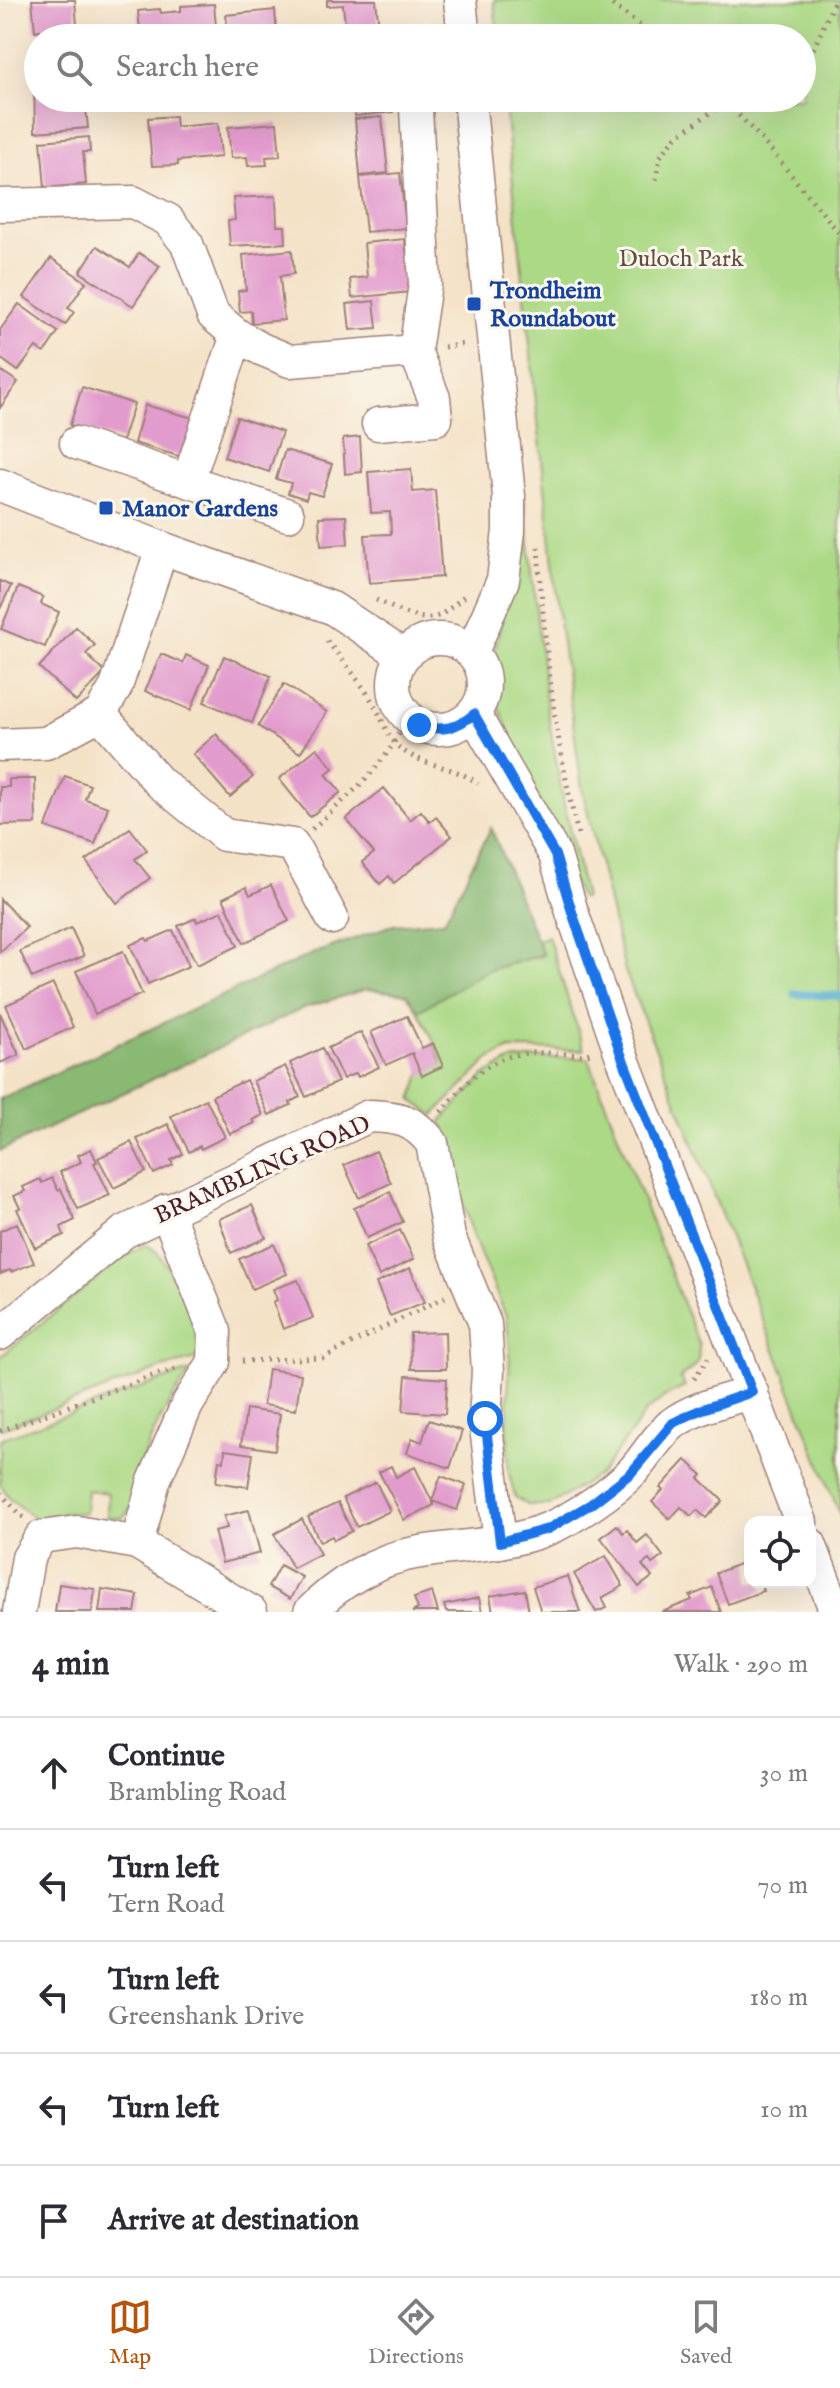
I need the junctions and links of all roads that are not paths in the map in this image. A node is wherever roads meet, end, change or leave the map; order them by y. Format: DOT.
graph roads {
  1 [pos="460,0"];
  2 [pos="463,24"];
  3 [pos="416,112"];
  4 [pos="470,112"];
  5 [pos="0,205"];
  6 [pos="237,335"];
  7 [pos="415,351"];
  8 [pos="378,424"];
  9 [pos="76,443"];
  10 [pos="188,481"];
  11 [pos="0,485"];
  12 [pos="288,515"];
  13 [pos="162,548"];
  14 [pos="472,652"];
  15 [pos="403,655"];
  16 [pos="100,714"];
  17 [pos="474,714"];
  18 [pos="0,745"];
  19 [pos="332,918"];
  20 [pos="166,1210"];
  21 [pos="0,1334"];
  22 [pos="752,1392"];
  23 [pos="799,1516"];
  24 [pos="500,1542"];
  25 [pos="137,1543"];
  26 [pos="816,1560"];
  27 [pos="19,1612"];
  28 [pos="251,1612"];
  29 [pos="310,1612"];
  30 [pos="836,1612"];
  1 -- 2 [label="street"];
  3 -- 7 [label="street"];
  4 -- 14 [label="street"];
  5 -- 6 [label="street"];
  6 -- 7 [label="street"];
  6 -- 10 [label="street"];
  7 -- 8 [label="street"];
  9 -- 10 [label="street"];
  10 -- 12 [label="street"];
  11 -- 13 [label="street"];
  13 -- 15 [label="street"];
  13 -- 16 [label="street"];
  14 -- 15 [label="street"];
  14 -- 17 [label="street"];
  15 -- 17 [label="street"];
  16 -- 18 [label="street"];
  16 -- 19 [label="street"];
  17 -- 22 [label="street"];
  20 -- 21 [label="street, BRAMBLING ROAD"];
  20 -- 24 [label="street, BRAMBLING ROAD"];
  20 -- 25 [label="street"];
  22 -- 23 [label="street"];
  22 -- 24 [label="street"];
  24 -- 29 [label="street"];
  25 -- 27 [label="street"];
  25 -- 28 [label="street"];
  26 -- 30 [label="street"];
}
